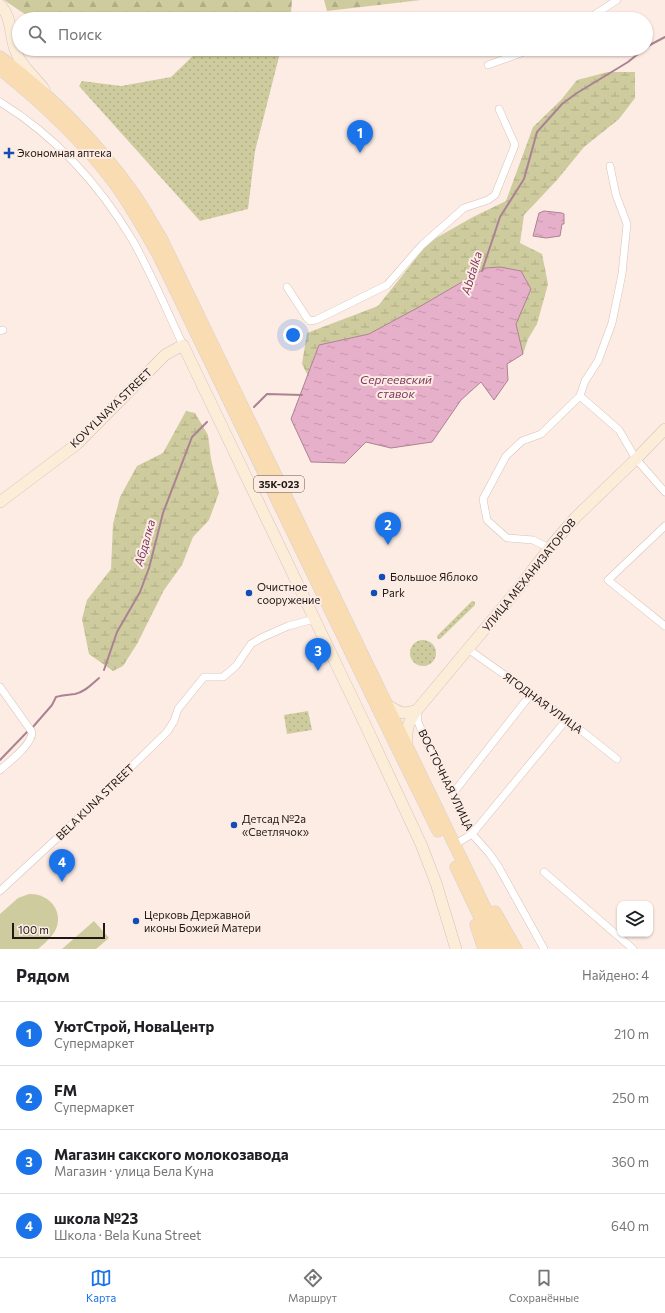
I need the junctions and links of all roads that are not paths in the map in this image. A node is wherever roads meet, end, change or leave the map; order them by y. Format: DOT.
graph roads {
  1 [pos="617,0"];
  2 [pos="0,5"];
  3 [pos="599,12"];
  4 [pos="12,37"];
  5 [pos="18,56"];
  6 [pos="513,56"];
  7 [pos="0,57"];
  8 [pos="488,65"];
  9 [pos="0,69"];
  10 [pos="0,102"];
  11 [pos="57,105"];
  12 [pos="499,109"];
  13 [pos="610,166"];
  14 [pos="287,287"];
  15 [pos="183,345"];
  16 [pos="580,396"];
  17 [pos="665,429"];
  18 [pos="636,459"];
  19 [pos="665,492"];
  20 [pos="0,502"];
  21 [pos="665,526"];
  22 [pos="549,548"];
  23 [pos="314,619"];
  24 [pos="665,626"];
  25 [pos="468,649"];
  26 [pos="0,687"];
  27 [pos="531,694"];
  28 [pos="386,704"];
  29 [pos="417,710"];
  30 [pos="567,719"];
  31 [pos="407,748"];
  32 [pos="617,759"];
  33 [pos="0,770"];
  34 [pos="454,792"];
  35 [pos="472,834"];
  36 [pos="454,845"];
  37 [pos="459,872"];
  38 [pos="544,872"];
  39 [pos="472,880"];
  40 [pos="0,891"];
  41 [pos="456,949"];
  42 [pos="484,949"];
  43 [pos="495,949"];
  44 [pos="505,949"];
  45 [pos="516,949"];
  46 [pos="544,949"];
  47 [pos="633,949"];
  1 -- 3 [label="street"];
  2 -- 4 [label="street"];
  5 -- 11 [label="street"];
  6 -- 8 [label="street"];
  7 -- 11 [label="main road, 35К-023"];
  9 -- 37 [label="main road, 35К-023"];
  10 -- 15 [label="street"];
  11 -- 28 [label="main road, 35К-023"];
  12 -- 14 [label="street"];
  13 -- 16 [label="street"];
  15 -- 20 [label="street, KOVYLNAYA STREET"];
  15 -- 23 [label="street"];
  16 -- 18 [label="street"];
  16 -- 22 [label="street"];
  17 -- 18 [label="street, УЛИЦА МЕХАНИЗАТОРОВ"];
  18 -- 19 [label="street"];
  18 -- 22 [label="street, УЛИЦА МЕХАНИЗАТОРОВ"];
  21 -- 24 [label="street"];
  22 -- 25 [label="street, УЛИЦА МЕХАНИЗАТОРОВ"];
  23 -- 40 [label="street"];
  23 -- 41 [label="street"];
  25 -- 27 [label="street, ЯГОДНАЯ УЛИЦА"];
  25 -- 29 [label="street, УЛИЦА МЕХАНИЗАТОРОВ"];
  26 -- 33 [label="street"];
  27 -- 30 [label="street, ЯГОДНАЯ УЛИЦА"];
  27 -- 34 [label="street"];
  28 -- 29 [label="street"];
  28 -- 31 [label="main road, 35К-023"];
  29 -- 31 [label="street, УЛИЦА МЕХАНИЗАТОРОВ"];
  29 -- 34 [label="street, ВОСТОЧНАЯ УЛИЦА"];
  30 -- 32 [label="street, ЯГОДНАЯ УЛИЦА"];
  30 -- 35 [label="street"];
  31 -- 36 [label="main road, 35К-023"];
  34 -- 35 [label="street, ВОСТОЧНАЯ УЛИЦА"];
  35 -- 36 [label="street"];
  35 -- 46 [label="street, ВОСТОЧНАЯ УЛИЦА"];
  36 -- 39 [label="main road, 35К-023"];
  37 -- 42 [label="main road"];
  37 -- 43 [label="main road, 35К-023"];
  38 -- 47 [label="street"];
  39 -- 44 [label="main road, 35К-023"];
  39 -- 45 [label="main road"];
}
